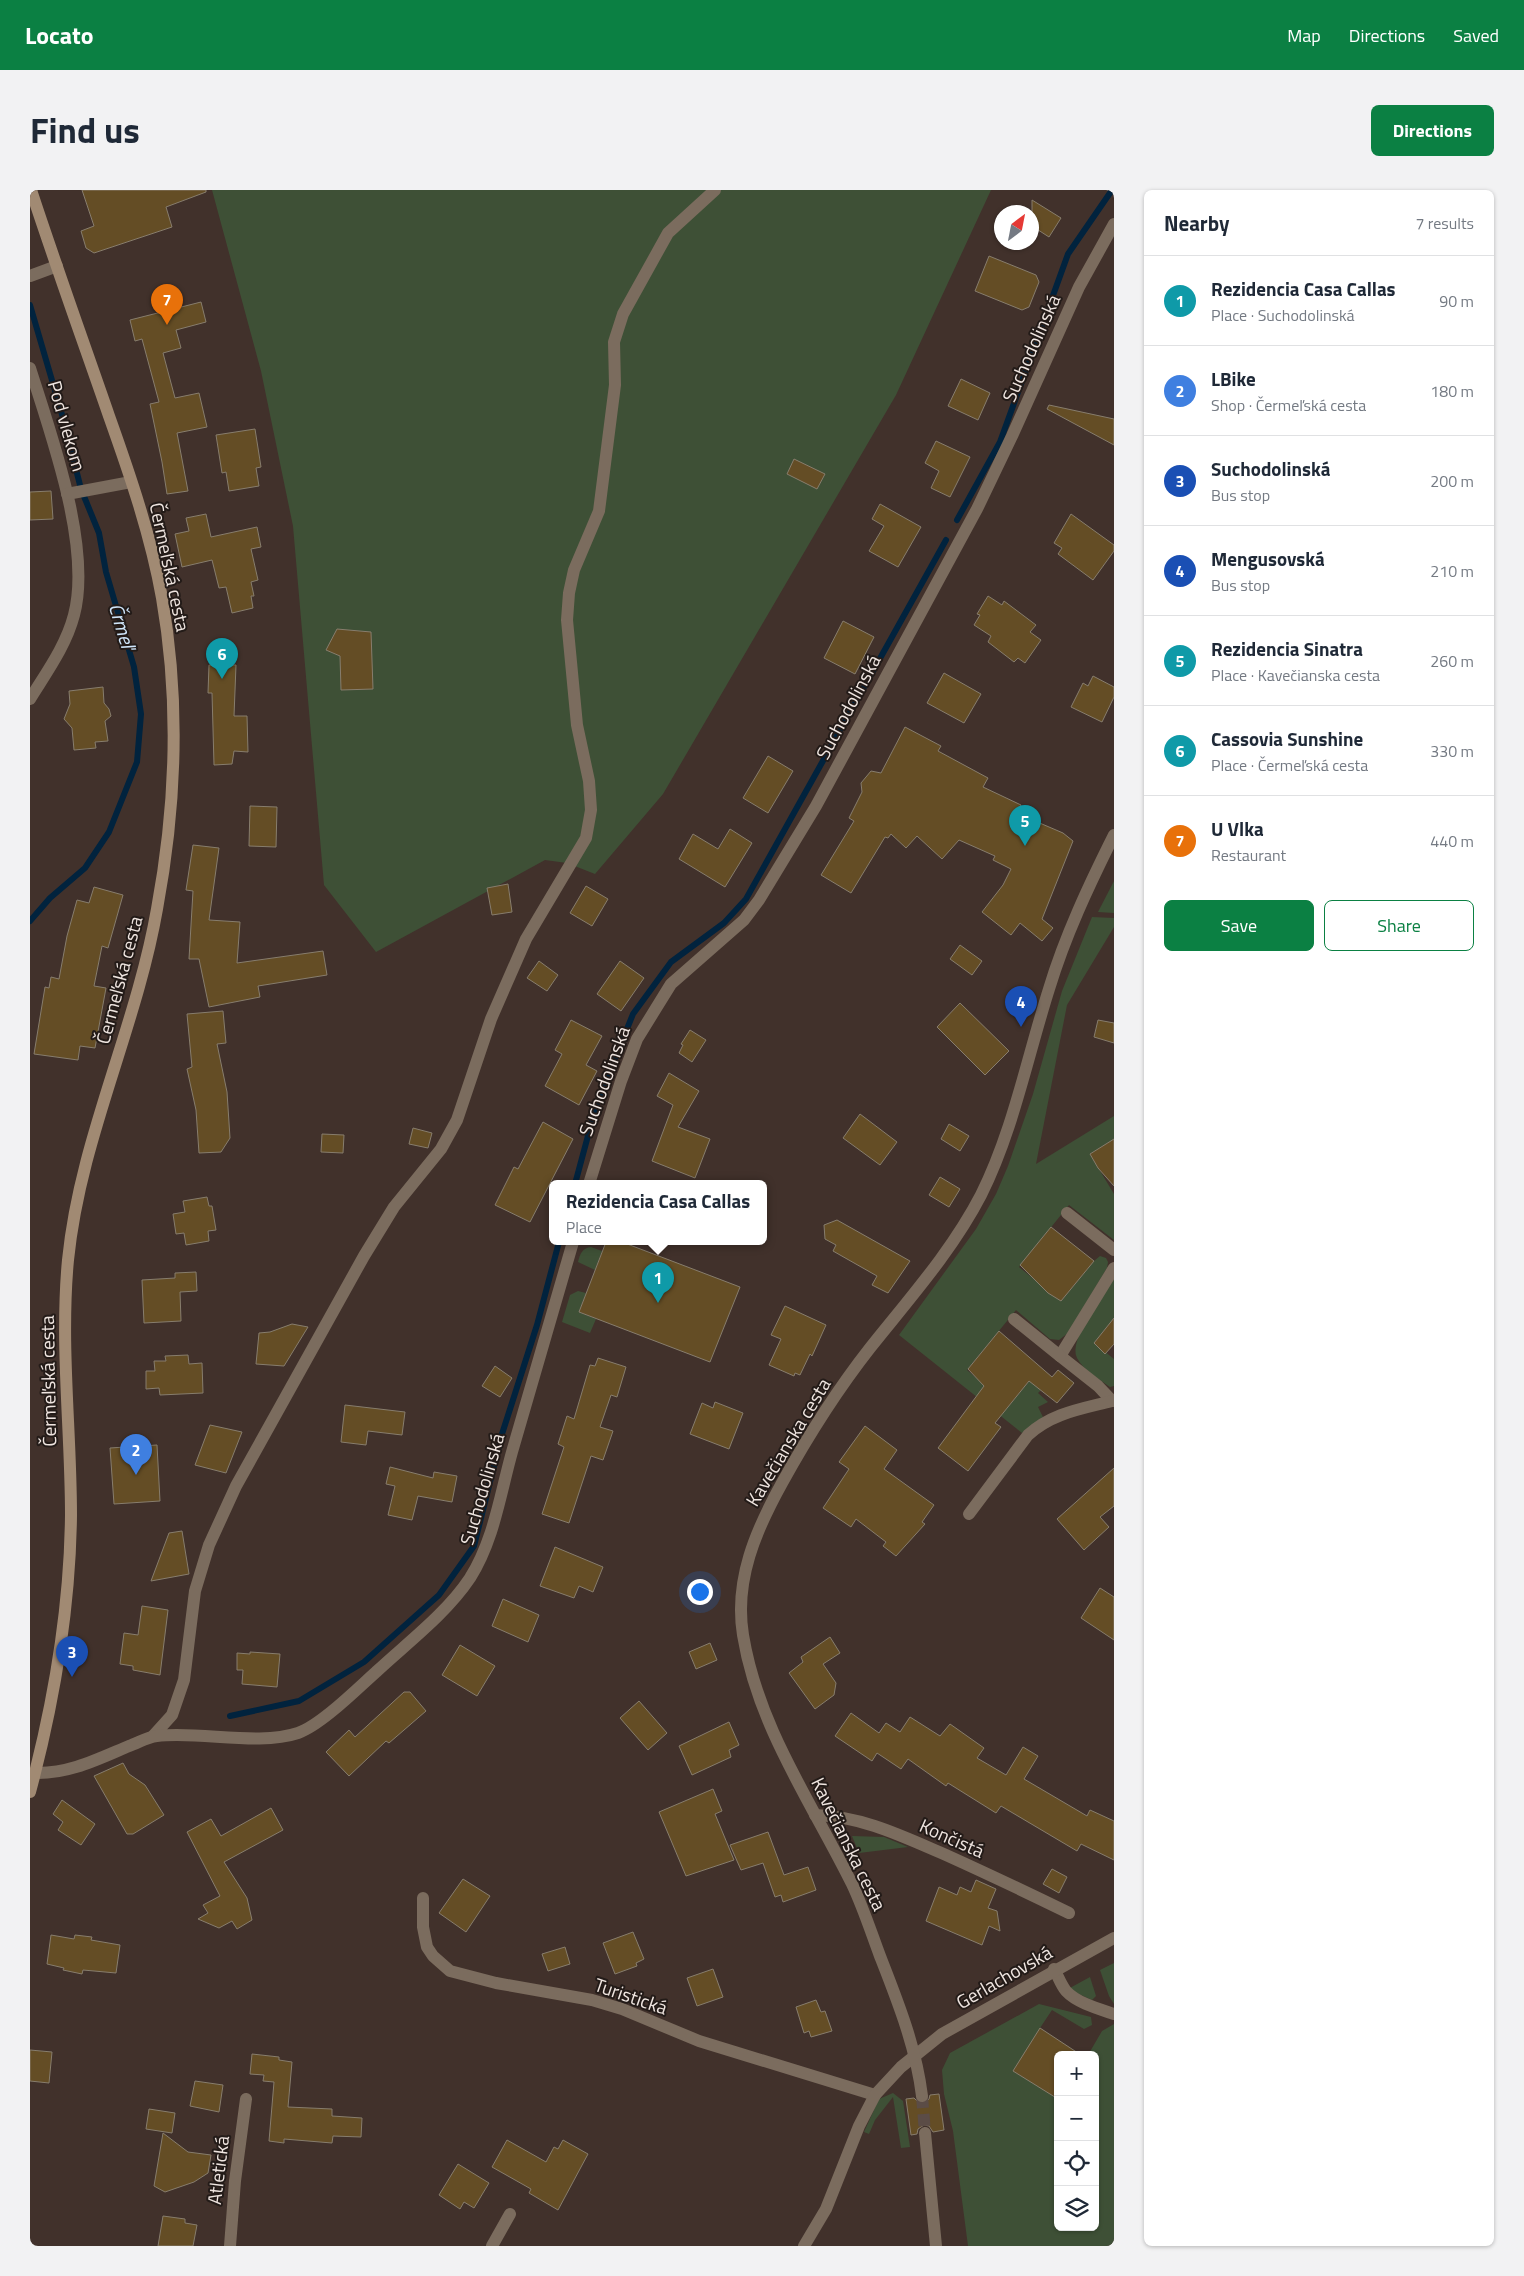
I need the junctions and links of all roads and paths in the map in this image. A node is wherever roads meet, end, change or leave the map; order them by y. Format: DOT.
graph roads {
  1 [pos="31,190"];
  2 [pos="715,190"];
  3 [pos="1114,224"];
  4 [pos="58,266"];
  5 [pos="30,276"];
  6 [pos="30,368"];
  7 [pos="131,482"];
  8 [pos="72,493"];
  9 [pos="30,699"];
  10 [pos="1114,835"];
  11 [pos="590,1180"];
  12 [pos="1067,1213"];
  13 [pos="572,1245"];
  14 [pos="1114,1250"];
  15 [pos="1114,1268"];
  16 [pos="1014,1319"];
  17 [pos="1060,1356"];
  18 [pos="1113,1401"];
  19 [pos="969,1514"];
  20 [pos="153,1736"];
  21 [pos="35,1773"];
  22 [pos="30,1792"];
  23 [pos="815,1815"];
  24 [pos="423,1898"];
  25 [pos="1068,1913"];
  26 [pos="1114,1938"];
  27 [pos="1054,1969"];
  28 [pos="1114,2014"];
  29 [pos="915,2054"];
  30 [pos="875,2095"];
  31 [pos="922,2096"];
  32 [pos="246,2099"];
  33 [pos="925,2133"];
  34 [pos="510,2214"];
  35 [pos="230,2246"];
  36 [pos="492,2246"];
  37 [pos="804,2246"];
  38 [pos="936,2246"];
  1 -- 4 [label="main road, Čermeľská cesta"];
  2 -- 20 [label="street"];
  3 -- 11 [label="street, Suchodolinská"];
  4 -- 5 [label="street"];
  4 -- 7 [label="main road, Čermeľská cesta"];
  6 -- 8 [label="street, Pod vlekom"];
  7 -- 8 [label="street, Pod vlekom"];
  7 -- 21 [label="main road, Čermeľská cesta"];
  8 -- 9 [label="street, Pod vlekom"];
  10 -- 23 [label="street, Kavečianska cesta"];
  12 -- 14 [label="street"];
  13 -- 20 [label="street, Suchodolinská"];
  15 -- 17 [label="street"];
  16 -- 17 [label="street"];
  17 -- 18 [label="street"];
  18 -- 19 [label="street"];
  20 -- 21 [label="street, Suchodolinská"];
  21 -- 22 [label="main road, Čermeľská cesta"];
  23 -- 25 [label="street, Končistá"];
  23 -- 29 [label="street, Kavečianska cesta"];
  24 -- 30 [label="street, Turistická"];
  26 -- 27 [label="street, Gerlachovská"];
  27 -- 28 [label="street"];
  27 -- 29 [label="street, Gerlachovská"];
  29 -- 30 [label="street"];
  29 -- 31 [label="street, Kavečianska cesta"];
  30 -- 37 [label="street"];
  32 -- 35 [label="street, Atletická"];
  33 -- 38 [label="street"];
  34 -- 36 [label="street"];
}
